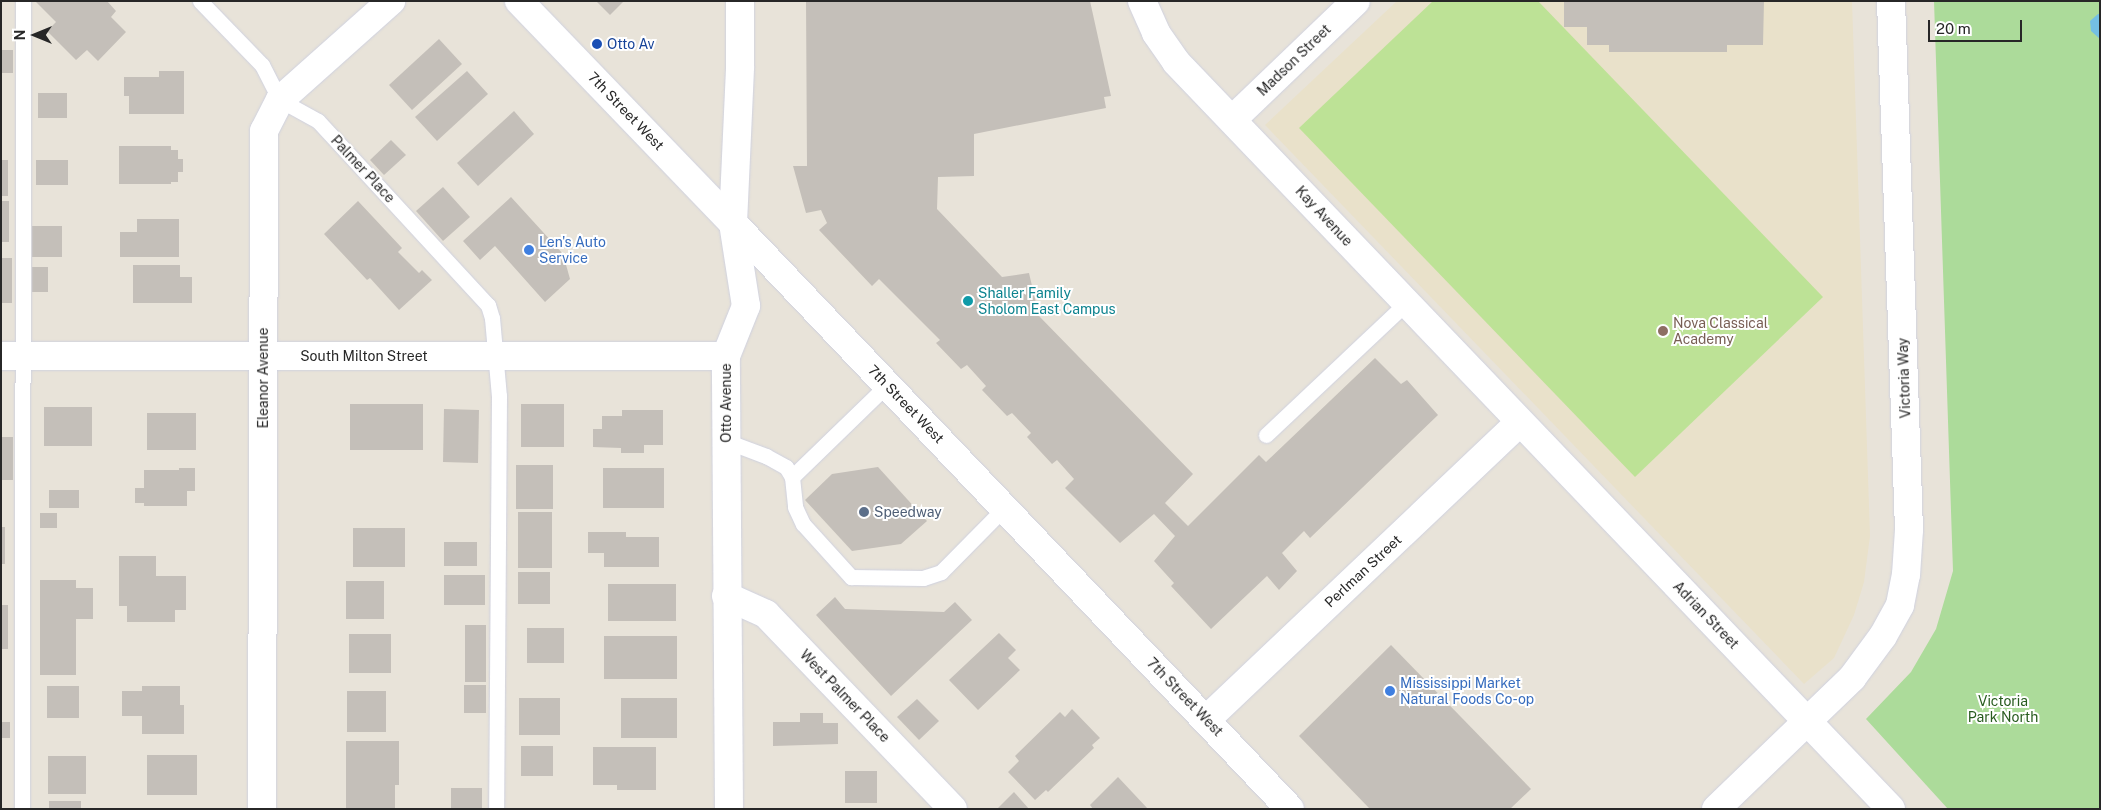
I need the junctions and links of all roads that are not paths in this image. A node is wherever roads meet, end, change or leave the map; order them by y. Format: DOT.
graph roads {
  1 [pos="23,1"];
  2 [pos="200,1"];
  3 [pos="391,1"];
  4 [pos="519,1"];
  5 [pos="740,1"];
  6 [pos="1142,1"];
  7 [pos="1356,1"];
  8 [pos="1891,1"];
  9 [pos="280,100"];
  10 [pos="1233,119"];
  11 [pos="733,223"];
  12 [pos="1406,303"];
  13 [pos="12,356"];
  14 [pos="262,356"];
  15 [pos="495,356"];
  16 [pos="726,356"];
  17 [pos="887,385"];
  18 [pos="1519,423"];
  19 [pos="1266,435"];
  20 [pos="726,441"];
  21 [pos="792,477"];
  22 [pos="1005,507"];
  23 [pos="726,596"];
  24 [pos="1207,720"];
  25 [pos="1808,721"];
  26 [pos="22,809"];
  27 [pos="262,809"];
  28 [pos="496,809"];
  29 [pos="729,809"];
  30 [pos="953,809"];
  31 [pos="1290,809"];
  32 [pos="1716,809"];
  33 [pos="1890,809"];
  1 -- 13 [label="lane"];
  2 -- 9 [label="lane"];
  3 -- 9 [label="street, Eleanor Avenue"];
  4 -- 11 [label="street, 7th Street West"];
  5 -- 11 [label="street, Otto Avenue"];
  6 -- 10 [label="street, Kay Avenue"];
  7 -- 10 [label="street, Madson Street"];
  8 -- 25 [label="street, Victoria Way"];
  9 -- 14 [label="street, Eleanor Avenue"];
  9 -- 15 [label="lane, Palmer Place"];
  10 -- 12 [label="street, Kay Avenue"];
  11 -- 16 [label="street, Otto Avenue"];
  11 -- 17 [label="street, 7th Street West"];
  12 -- 18 [label="street, Kay Avenue"];
  12 -- 19 [label="lane"];
  13 -- 14 [label="street, South Milton Street"];
  13 -- 26 [label="lane"];
  14 -- 15 [label="street, South Milton Street"];
  14 -- 27 [label="street, Eleanor Avenue"];
  15 -- 16 [label="street, South Milton Street"];
  15 -- 28 [label="lane, Palmer Place"];
  16 -- 20 [label="street, Otto Avenue"];
  17 -- 21 [label="lane"];
  17 -- 22 [label="street, 7th Street West"];
  18 -- 24 [label="street, Perlman Street"];
  18 -- 25 [label="street, Adrian Street"];
  20 -- 21 [label="lane"];
  20 -- 23 [label="street, Otto Avenue"];
  21 -- 22 [label="lane"];
  22 -- 24 [label="street, 7th Street West"];
  23 -- 29 [label="street, Otto Avenue"];
  23 -- 30 [label="street, West Palmer Place"];
  24 -- 31 [label="street, 7th Street West"];
  25 -- 32 [label="street, Victoria Way"];
  25 -- 33 [label="street, Adrian Street"];
}
